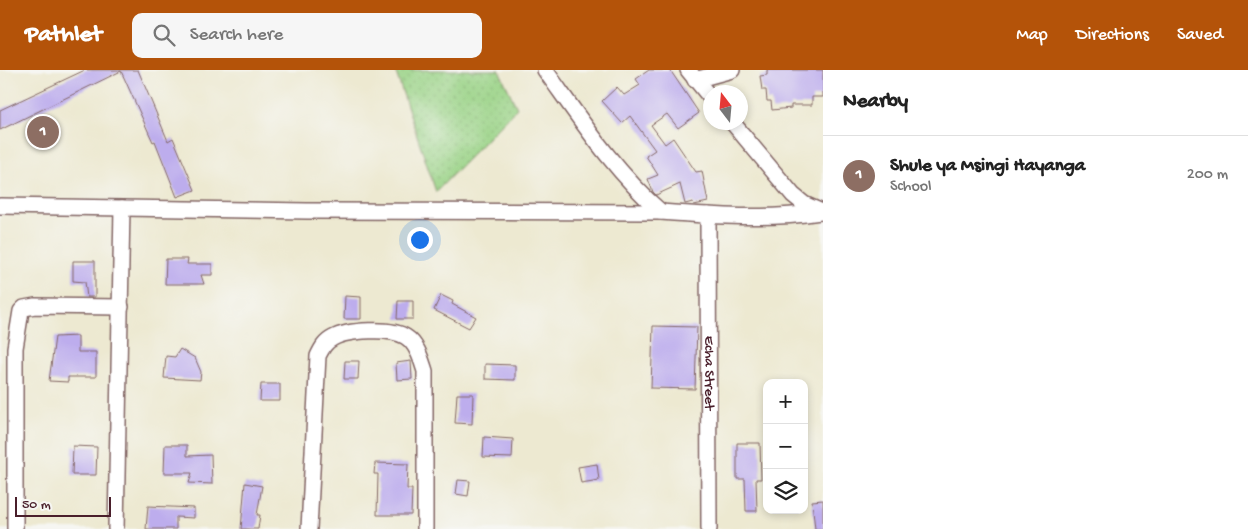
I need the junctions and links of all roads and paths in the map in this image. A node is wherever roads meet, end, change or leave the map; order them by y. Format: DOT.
graph roads {
  1 [pos="545,70"];
  2 [pos="732,70"];
  3 [pos="692,75"];
  4 [pos="703,88"];
  5 [pos="739,130"];
  6 [pos="0,206"];
  7 [pos="122,208"];
  8 [pos="661,212"];
  9 [pos="821,212"];
  10 [pos="708,215"];
  11 [pos="121,307"];
  12 [pos="15,529"];
  13 [pos="116,529"];
  14 [pos="309,529"];
  15 [pos="425,529"];
  16 [pos="709,529"];
  1 -- 8 [label="street"];
  2 -- 3 [label="street"];
  3 -- 4 [label="street"];
  5 -- 9 [label="street"];
  6 -- 7 [label="street"];
  7 -- 8 [label="street"];
  7 -- 11 [label="street"];
  8 -- 10 [label="street"];
  9 -- 10 [label="street"];
  10 -- 16 [label="street, Echa Street"];
  11 -- 12 [label="street"];
  11 -- 13 [label="street"];
  14 -- 15 [label="street"];
}
